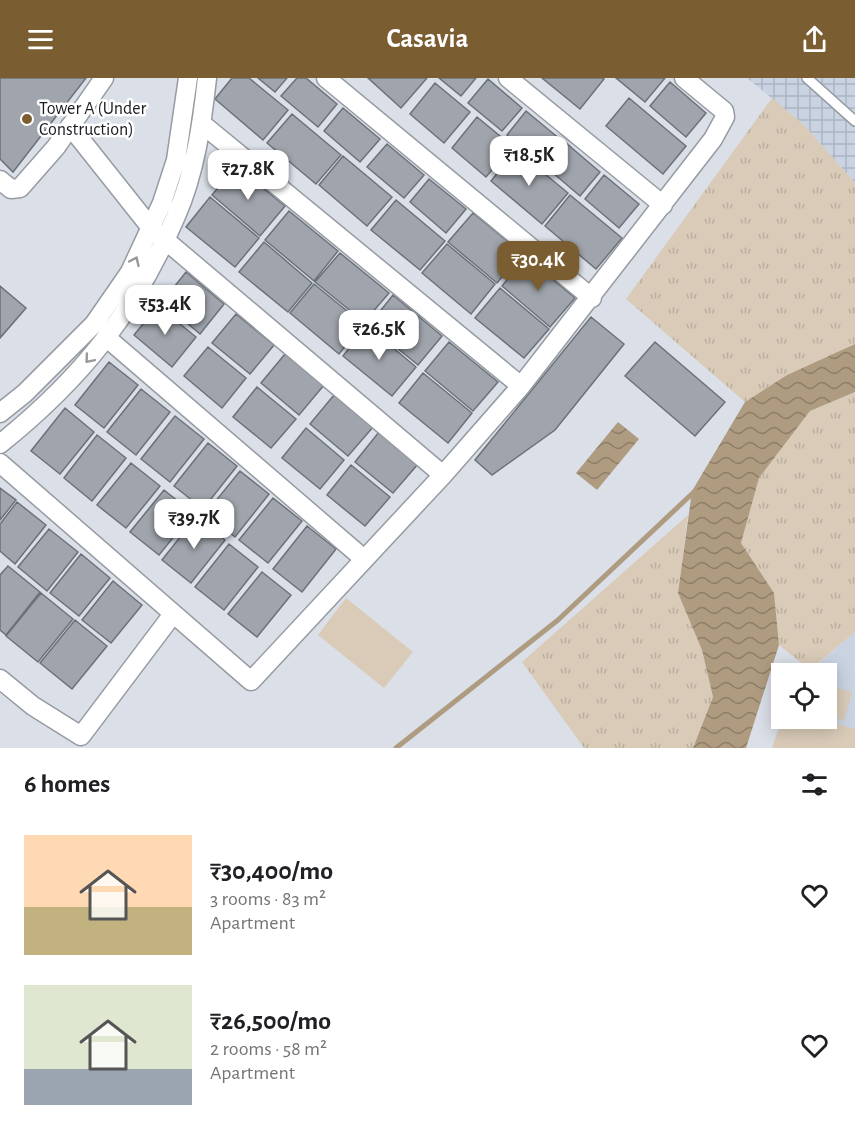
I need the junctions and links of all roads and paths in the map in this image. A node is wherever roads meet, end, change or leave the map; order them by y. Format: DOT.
graph roads {
  1 [pos="104,78"];
  2 [pos="188,78"];
  3 [pos="207,78"];
  4 [pos="326,78"];
  5 [pos="508,78"];
  6 [pos="684,78"];
  7 [pos="807,78"];
  8 [pos="855,121"];
  9 [pos="201,123"];
  10 [pos="70,126"];
  11 [pos="0,180"];
  12 [pos="663,205"];
  13 [pos="151,228"];
  14 [pos="165,240"];
  15 [pos="592,298"];
  16 [pos="107,338"];
  17 [pos="521,386"];
  18 [pos="0,413"];
  19 [pos="0,444"];
  20 [pos="0,463"];
  21 [pos="443,474"];
  22 [pos="364,559"];
  23 [pos="173,614"];
  24 [pos="0,679"];
  1 -- 10 [label="street"];
  2 -- 13 [label="street"];
  3 -- 9 [label="street"];
  4 -- 15 [label="street"];
  5 -- 12 [label="street"];
  6 -- 12 [label="street"];
  7 -- 8 [label="lane"];
  9 -- 14 [label="street"];
  9 -- 17 [label="street"];
  10 -- 11 [label="street"];
  10 -- 13 [label="street"];
  12 -- 15 [label="street"];
  13 -- 14 [label="street"];
  18 -- 13 [label="street, one-way"];
  14 -- 16 [label="street"];
  14 -- 21 [label="street"];
  15 -- 17 [label="street"];
  16 -- 19 [label="street, one-way"];
  16 -- 22 [label="street"];
  17 -- 21 [label="street"];
  20 -- 23 [label="street"];
  21 -- 22 [label="street"];
  22 -- 23 [label="street"];
  23 -- 24 [label="street"];
}
